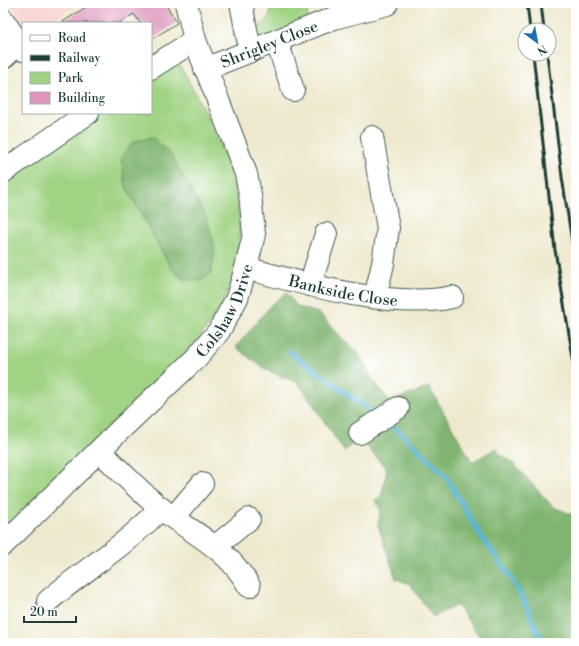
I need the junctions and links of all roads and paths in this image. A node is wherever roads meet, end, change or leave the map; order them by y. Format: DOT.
graph roads {
  1 [pos="186,3"];
  2 [pos="241,3"];
  3 [pos="379,6"];
  4 [pos="332,10"];
  5 [pos="5,22"];
  6 [pos="195,40"];
  7 [pos="277,42"];
  8 [pos="250,50"];
  9 [pos="15,51"];
  10 [pos="152,67"];
  11 [pos="205,69"];
  12 [pos="293,90"];
  13 [pos="87,114"];
  14 [pos="372,137"];
  15 [pos="3,172"];
  16 [pos="326,234"];
  17 [pos="246,268"];
  18 [pos="310,285"];
  19 [pos="375,297"];
  20 [pos="447,298"];
  21 [pos="398,408"];
  22 [pos="360,433"];
  23 [pos="100,451"];
  24 [pos="202,484"];
  25 [pos="167,513"];
  26 [pos="249,519"];
  27 [pos="3,545"];
  28 [pos="216,546"];
  29 [pos="249,586"];
  30 [pos="48,601"];
  1 -- 6 [label="street, Colshaw Drive"];
  2 -- 8 [label="street"];
  3 -- 4 [label="street, Shrigley Close"];
  4 -- 7 [label="street, Shrigley Close"];
  5 -- 9 [label="street"];
  6 -- 10 [label="street"];
  6 -- 11 [label="street, Colshaw Drive"];
  7 -- 8 [label="street, Shrigley Close"];
  7 -- 12 [label="street"];
  8 -- 11 [label="street, Shrigley Close"];
  11 -- 17 [label="street, Colshaw Drive"];
  13 -- 15 [label="street"];
  14 -- 19 [label="street"];
  16 -- 18 [label="street"];
  17 -- 18 [label="street, Bankside Close"];
  17 -- 23 [label="street, Colshaw Drive"];
  18 -- 19 [label="street, Bankside Close"];
  19 -- 20 [label="street, Bankside Close"];
  21 -- 22 [label="street"];
  23 -- 25 [label="street"];
  23 -- 27 [label="street, Colshaw Drive"];
  24 -- 25 [label="street"];
  25 -- 28 [label="street"];
  25 -- 30 [label="street"];
  26 -- 28 [label="street"];
  28 -- 29 [label="street"];
}
